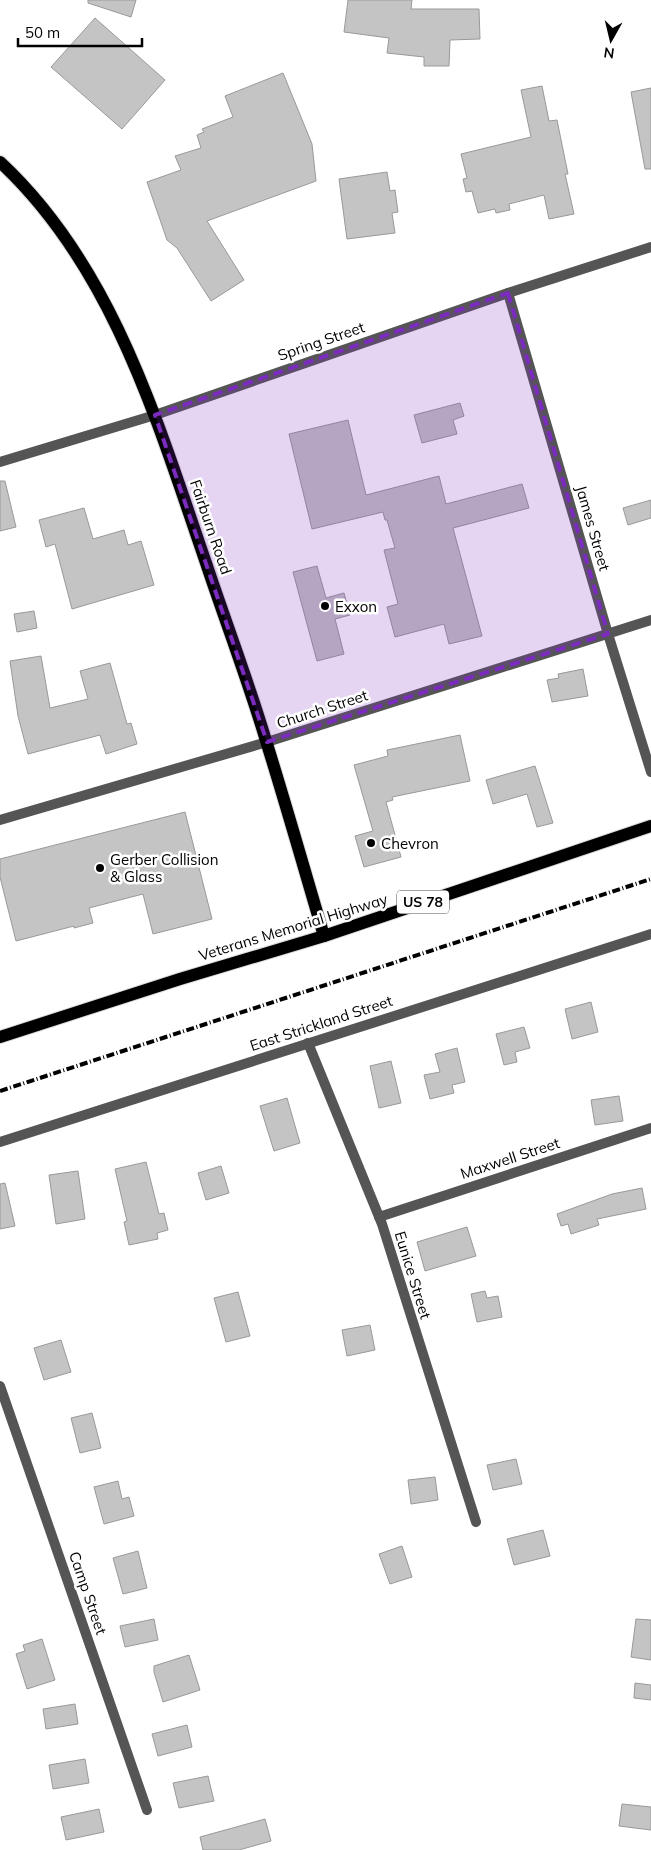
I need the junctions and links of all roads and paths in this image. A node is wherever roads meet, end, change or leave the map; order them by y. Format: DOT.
graph roads {
  1 [pos="0,162"];
  2 [pos="651,247"];
  3 [pos="508,293"];
  4 [pos="155,414"];
  5 [pos="0,462"];
  6 [pos="651,620"];
  7 [pos="608,634"];
  8 [pos="267,742"];
  9 [pos="651,772"];
  10 [pos="0,820"];
  11 [pos="651,826"];
  12 [pos="651,934"];
  13 [pos="324,936"];
  14 [pos="0,1036"];
  15 [pos="308,1043"];
  16 [pos="651,1128"];
  17 [pos="0,1142"];
  18 [pos="379,1217"];
  19 [pos="0,1386"];
  20 [pos="476,1522"];
  21 [pos="148,1810"];
  1 -- 4 [label="main road, Fairburn Road"];
  2 -- 3 [label="street, Spring Street"];
  3 -- 4 [label="street, Spring Street"];
  3 -- 7 [label="street, James Street"];
  4 -- 5 [label="street, Spring Street"];
  4 -- 8 [label="main road, Fairburn Road"];
  6 -- 7 [label="street, Church Street"];
  7 -- 8 [label="street, Church Street"];
  7 -- 9 [label="street, James Street"];
  8 -- 10 [label="street, Church Street"];
  8 -- 13 [label="main road, Fairburn Road"];
  11 -- 13 [label="main road, Veterans Memorial Highway / US 78"];
  12 -- 15 [label="street, East Strickland Street"];
  13 -- 14 [label="main road, Veterans Memorial Highway / US 78"];
  15 -- 17 [label="street, East Strickland Street"];
  15 -- 18 [label="street, Eunice Street"];
  16 -- 18 [label="street, Maxwell Street"];
  18 -- 20 [label="street, Eunice Street"];
  19 -- 21 [label="street, Camp Street"];
}
